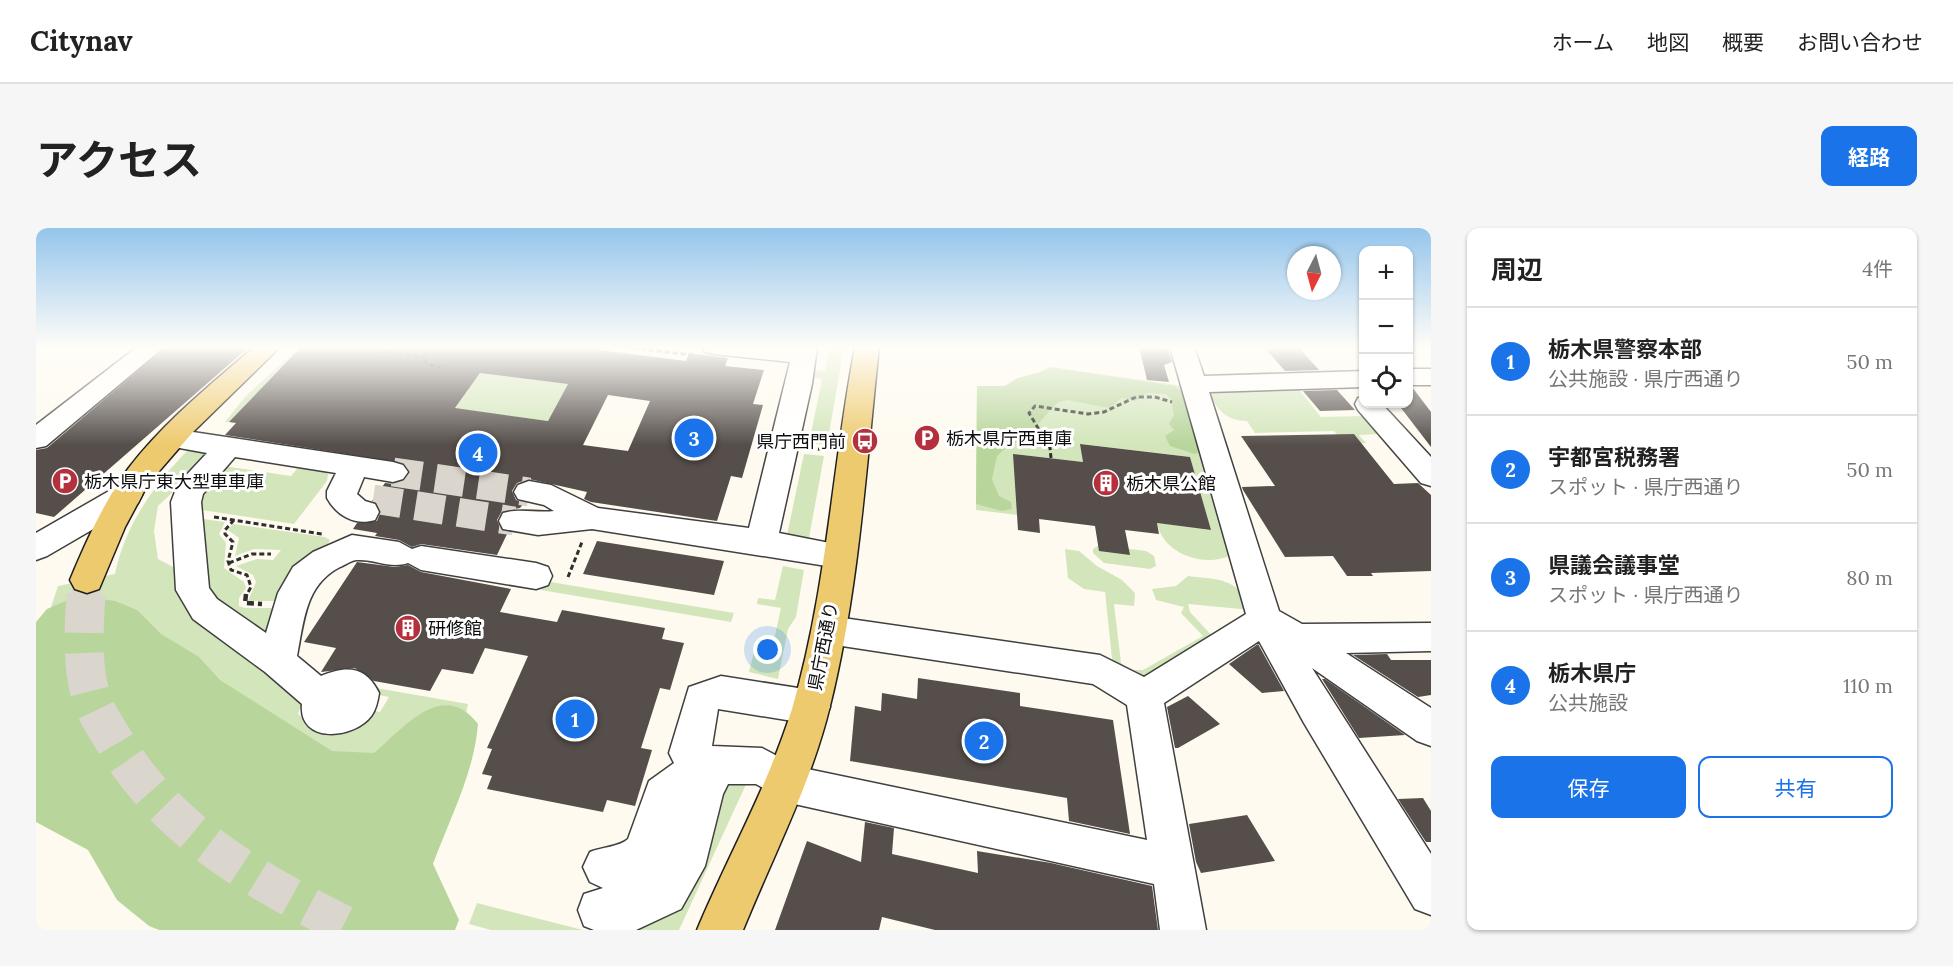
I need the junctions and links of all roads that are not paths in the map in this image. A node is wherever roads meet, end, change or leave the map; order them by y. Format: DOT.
graph roads {
  1 [pos="111,380"];
  2 [pos="234,380"];
  3 [pos="800,380"];
  4 [pos="863,380"];
  5 [pos="1183,380"];
  6 [pos="1347,380"];
  7 [pos="1184,395"];
  8 [pos="1372,408"];
  9 [pos="173,438"];
  10 [pos="36,439"];
  11 [pos="229,446"];
  12 [pos="353,471"];
  13 [pos="393,472"];
  14 [pos="1431,476"];
  15 [pos="529,492"];
  16 [pos="127,495"];
  17 [pos="369,506"];
  18 [pos="592,518"];
  19 [pos="510,528"];
  20 [pos="761,542"];
  21 [pos="36,548"];
  22 [pos="839,556"];
  23 [pos="552,577"];
  24 [pos="87,580"];
  25 [pos="1265,620"];
  26 [pos="829,630"];
  27 [pos="1431,637"];
  28 [pos="1297,639"];
  29 [pos="278,661"];
  30 [pos="1144,696"];
  31 [pos="321,698"];
  32 [pos="811,707"];
  33 [pos="1431,729"];
  34 [pos="717,766"];
  35 [pos="785,781"];
  36 [pos="604,867"];
  37 [pos="1172,867"];
  38 [pos="1431,893"];
  39 [pos="600,910"];
  40 [pos="720,930"];
  41 [pos="1183,930"];
  1 -- 10 [label="street"];
  2 -- 9 [label="main road"];
  3 -- 20 [label="street"];
  4 -- 22 [label="main road, 県庁西通り"];
  5 -- 7 [label="street"];
  6 -- 7 [label="street"];
  7 -- 25 [label="street"];
  8 -- 14 [label="street"];
  9 -- 11 [label="street"];
  9 -- 16 [label="main road"];
  11 -- 12 [label="street"];
  11 -- 29 [label="street"];
  12 -- 13 [label="street"];
  12 -- 17 [label="street"];
  15 -- 18 [label="street"];
  16 -- 21 [label="street"];
  16 -- 24 [label="main road"];
  18 -- 19 [label="street"];
  18 -- 20 [label="street"];
  20 -- 22 [label="street"];
  22 -- 26 [label="main road, 県庁西通り"];
  23 -- 29 [label="street"];
  25 -- 28 [label="street"];
  25 -- 30 [label="street"];
  25 -- 38 [label="street"];
  26 -- 30 [label="street"];
  26 -- 32 [label="main road, 県庁西通り"];
  27 -- 28 [label="street"];
  28 -- 33 [label="street"];
  29 -- 31 [label="street"];
  30 -- 37 [label="street"];
  32 -- 34 [label="street"];
  32 -- 35 [label="main road, 県庁西通り"];
  34 -- 35 [label="street"];
  34 -- 36 [label="street"];
  34 -- 39 [label="street"];
  35 -- 37 [label="street"];
  35 -- 40 [label="main road, 県庁西通り"];
  37 -- 41 [label="street"];
}
